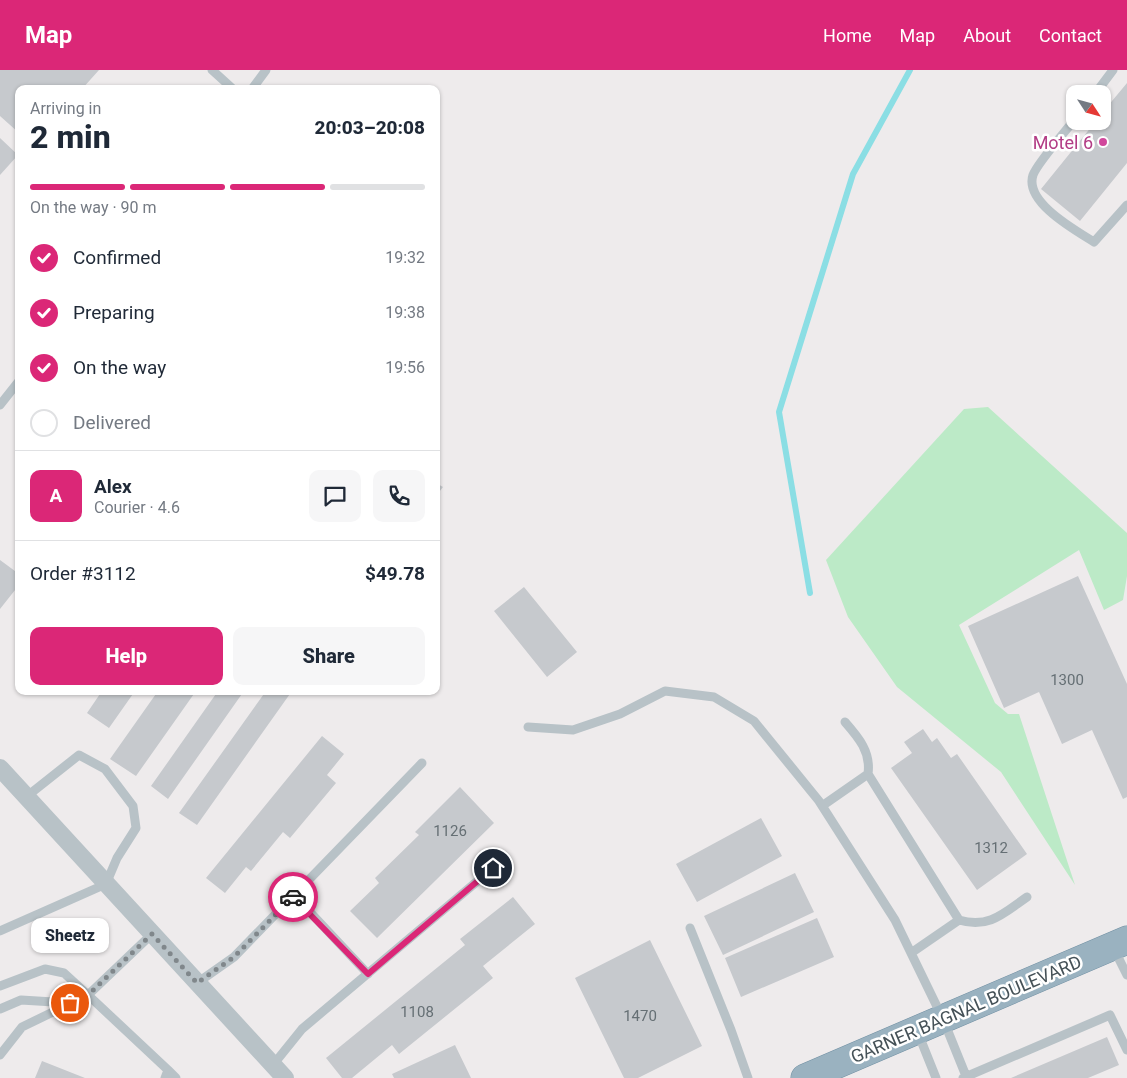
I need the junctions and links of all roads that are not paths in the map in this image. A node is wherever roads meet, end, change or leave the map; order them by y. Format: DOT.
graph roads {
  1 [pos="212,70"];
  2 [pos="266,70"];
  3 [pos="1114,70"];
  4 [pos="229,85"];
  5 [pos="255,85"];
  6 [pos="1102,85"];
  7 [pos="1067,130"];
  8 [pos="1127,205"];
  9 [pos="15,386"];
  10 [pos="0,405"];
  11 [pos="845,722"];
  12 [pos="528,727"];
  13 [pos="422,763"];
  14 [pos="0,768"];
  15 [pos="868,774"];
  16 [pos="26,797"];
  17 [pos="822,806"];
  18 [pos="493,868"];
  19 [pos="106,884"];
  20 [pos="294,895"];
  21 [pos="1027,897"];
  22 [pos="959,920"];
  23 [pos="690,928"];
  24 [pos="0,931"];
  25 [pos="152,934"];
  26 [pos="1120,943"];
  27 [pos="911,953"];
  28 [pos="368,974"];
  29 [pos="1127,975"];
  30 [pos="197,983"];
  31 [pos="0,986"];
  32 [pos="88,995"];
  33 [pos="70,1003"];
  34 [pos="0,1009"];
  35 [pos="943,1019"];
  36 [pos="917,1030"];
  37 [pos="1127,1050"];
  38 [pos="0,1055"];
  39 [pos="279,1072"];
  40 [pos="167,1074"];
  41 [pos="964,1077"];
  42 [pos="176,1078"];
  43 [pos="748,1078"];
  44 [pos="805,1078"];
  45 [pos="936,1078"];
  1 -- 4 [label="lane"];
  2 -- 5 [label="lane"];
  3 -- 6 [label="lane"];
  7 -- 8 [label="lane"];
  9 -- 10 [label="lane"];
  11 -- 15 [label="lane"];
  12 -- 17 [label="lane"];
  13 -- 20 [label="lane"];
  14 -- 16 [label="street"];
  15 -- 17 [label="lane"];
  15 -- 22 [label="lane"];
  16 -- 19 [label="street"];
  16 -- 19 [label="lane"];
  17 -- 27 [label="lane"];
  18 -- 28 [label="lane"];
  19 -- 24 [label="lane"];
  19 -- 25 [label="street"];
  20 -- 28 [label="lane"];
  20 -- 30 [label="lane"];
  21 -- 22 [label="lane"];
  22 -- 27 [label="lane"];
  23 -- 43 [label="lane"];
  25 -- 30 [label="street"];
  25 -- 32 [label="lane"];
  26 -- 29 [label="lane"];
  26 -- 35 [label="highway, GARNER BAGNAL BOULEVARD"];
  27 -- 35 [label="lane"];
  28 -- 39 [label="lane"];
  30 -- 39 [label="street"];
  31 -- 32 [label="lane"];
  32 -- 33 [label="lane"];
  32 -- 40 [label="lane"];
  33 -- 34 [label="lane"];
  33 -- 38 [label="lane"];
  35 -- 36 [label="highway, GARNER BAGNAL BOULEVARD"];
  35 -- 41 [label="lane"];
  36 -- 44 [label="highway, GARNER BAGNAL BOULEVARD"];
  36 -- 45 [label="lane"];
  37 -- 41 [label="lane"];
  40 -- 42 [label="lane"];
}
